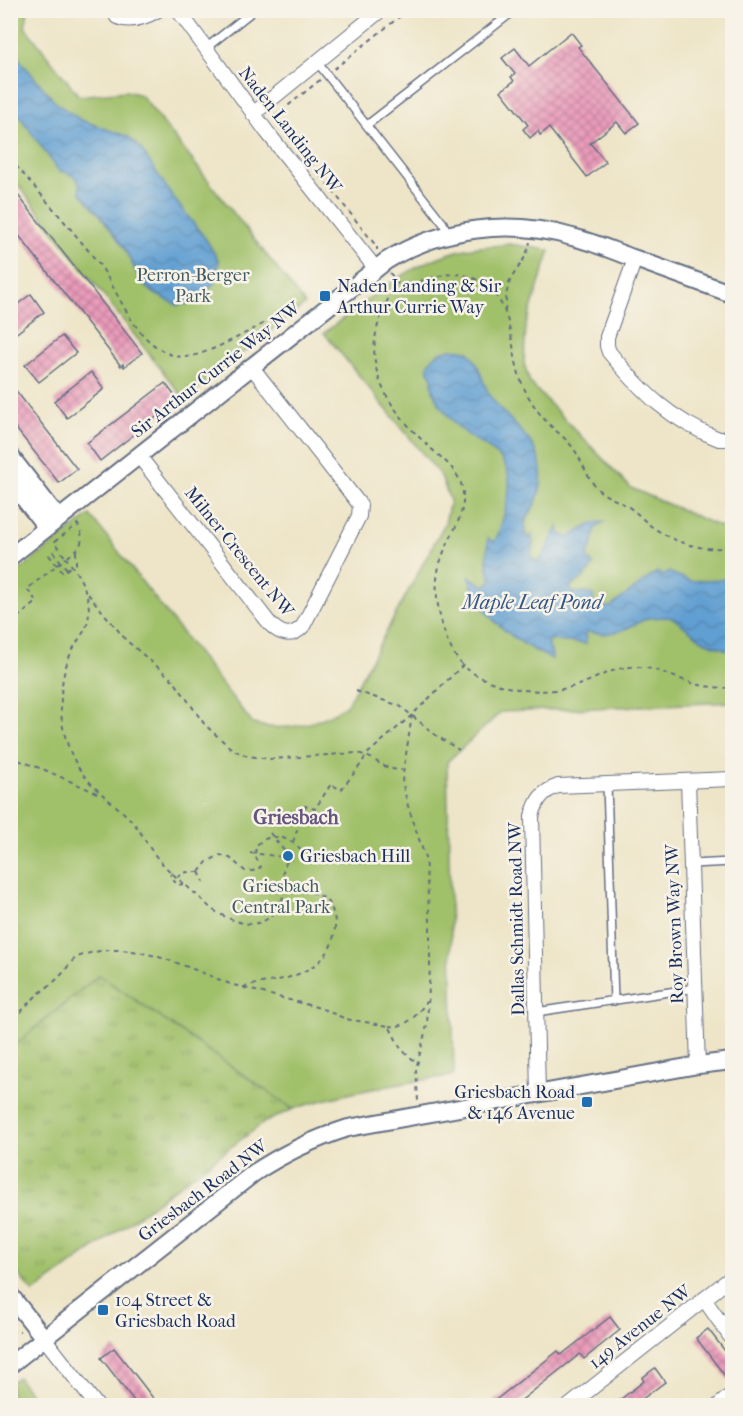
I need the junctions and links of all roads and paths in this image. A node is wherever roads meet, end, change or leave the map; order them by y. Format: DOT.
graph roads {
  1 [pos="114,10"];
  2 [pos="158,10"];
  3 [pos="178,10"];
  4 [pos="254,10"];
  5 [pos="381,10"];
  6 [pos="408,10"];
  7 [pos="515,10"];
  8 [pos="206,48"];
  9 [pos="317,62"];
  10 [pos="327,74"];
  11 [pos="253,114"];
  12 [pos="367,125"];
  13 [pos="10,159"];
  14 [pos="532,229"];
  15 [pos="449,235"];
  16 [pos="378,247"];
  17 [pos="635,259"];
  18 [pos="382,270"];
  19 [pos="397,283"];
  20 [pos="732,294"];
  21 [pos="506,311"];
  22 [pos="303,325"];
  23 [pos="251,366"];
  24 [pos="729,437"];
  25 [pos="10,456"];
  26 [pos="139,456"];
  27 [pos="732,466"];
  28 [pos="10,481"];
  29 [pos="53,523"];
  30 [pos="732,546"];
  31 [pos="76,551"];
  32 [pos="61,552"];
  33 [pos="56,555"];
  34 [pos="10,557"];
  35 [pos="62,562"];
  36 [pos="72,565"];
  37 [pos="57,566"];
  38 [pos="67,569"];
  39 [pos="76,570"];
  40 [pos="86,592"];
  41 [pos="10,623"];
  42 [pos="463,665"];
  43 [pos="732,688"];
  44 [pos="356,691"];
  45 [pos="412,715"];
  46 [pos="459,750"];
  47 [pos="366,755"];
  48 [pos="10,757"];
  49 [pos="403,770"];
  50 [pos="732,779"];
  51 [pos="688,781"];
  52 [pos="608,784"];
  53 [pos="103,796"];
  54 [pos="270,833"];
  55 [pos="274,837"];
  56 [pos="293,842"];
  57 [pos="299,848"];
  58 [pos="302,852"];
  59 [pos="250,853"];
  60 [pos="286,853"];
  61 [pos="255,854"];
  62 [pos="292,854"];
  63 [pos="284,857"];
  64 [pos="287,861"];
  65 [pos="732,862"];
  66 [pos="691,864"];
  67 [pos="172,872"];
  68 [pos="199,872"];
  69 [pos="177,877"];
  70 [pos="204,882"];
  71 [pos="183,884"];
  72 [pos="284,886"];
  73 [pos="244,987"];
  74 [pos="696,988"];
  75 [pos="428,1001"];
  76 [pos="614,1001"];
  77 [pos="537,1012"];
  78 [pos="386,1025"];
  79 [pos="10,1027"];
  80 [pos="732,1061"];
  81 [pos="417,1063"];
  82 [pos="698,1065"];
  83 [pos="538,1095"];
  84 [pos="421,1115"];
  85 [pos="732,1277"];
  86 [pos="10,1295"];
  87 [pos="704,1299"];
  88 [pos="10,1331"];
  89 [pos="23,1331"];
  90 [pos="44,1338"];
  91 [pos="732,1339"];
  92 [pos="10,1365"];
  93 [pos="732,1394"];
  94 [pos="97,1406"];
  95 [pos="569,1406"];
  96 [pos="718,1406"];
  1 -- 2 [label="street"];
  3 -- 8 [label="street, Naden Landing NW"];
  4 -- 8 [label="lane"];
  5 -- 9 [label="street"];
  6 -- 10 [label="path"];
  7 -- 12 [label="lane"];
  8 -- 11 [label="street, Naden Landing NW"];
  9 -- 10 [label="lane"];
  9 -- 11 [label="street"];
  10 -- 12 [label="lane"];
  10 -- 16 [label="path"];
  11 -- 18 [label="street, Naden Landing NW"];
  12 -- 15 [label="lane"];
  13 -- 22 [label="path"];
  14 -- 15 [label="street, Sir Arthur Currie Way NW"];
  14 -- 17 [label="street, Sir Arthur Currie Way NW"];
  14 -- 21 [label="path"];
  15 -- 18 [label="street, Sir Arthur Currie Way NW"];
  17 -- 20 [label="street, Sir Arthur Currie Way NW"];
  17 -- 24 [label="street"];
  18 -- 19 [label="path"];
  18 -- 22 [label="street, Sir Arthur Currie Way NW"];
  19 -- 21 [label="path"];
  19 -- 42 [label="path"];
  21 -- 30 [label="path"];
  22 -- 23 [label="street, Sir Arthur Currie Way NW"];
  23 -- 26 [label="street, Sir Arthur Currie Way NW"];
  23 -- 26 [label="street, Milner Crescent NW"];
  24 -- 27 [label="path"];
  25 -- 29 [label="street"];
  26 -- 29 [label="street, Sir Arthur Currie Way NW"];
  28 -- 29 [label="street"];
  29 -- 34 [label="street, Sir Arthur Currie Way NW"];
  31 -- 39 [label="path"];
  32 -- 33 [label="path"];
  33 -- 35 [label="path"];
  33 -- 37 [label="path"];
  35 -- 36 [label="path"];
  35 -- 37 [label="path"];
  35 -- 38 [label="path"];
  36 -- 38 [label="path"];
  36 -- 39 [label="path"];
  37 -- 38 [label="path"];
  37 -- 41 [label="path"];
  39 -- 40 [label="path"];
  40 -- 47 [label="path"];
  40 -- 53 [label="path"];
  42 -- 43 [label="path"];
  42 -- 45 [label="path"];
  44 -- 45 [label="path"];
  45 -- 46 [label="path"];
  45 -- 47 [label="path"];
  45 -- 49 [label="path"];
  47 -- 49 [label="path"];
  47 -- 56 [label="path"];
  48 -- 53 [label="path"];
  49 -- 75 [label="path"];
  50 -- 51 [label="street, Dallas Schmidt Road NW"];
  51 -- 52 [label="street, Dallas Schmidt Road NW"];
  51 -- 66 [label="street, Roy Brown Way NW"];
  52 -- 76 [label="lane"];
  52 -- 77 [label="street, Dallas Schmidt Road NW"];
  53 -- 67 [label="path"];
  54 -- 55 [label="path"];
  55 -- 56 [label="path"];
  55 -- 60 [label="path"];
  55 -- 61 [label="path"];
  56 -- 57 [label="path"];
  57 -- 58 [label="path"];
  57 -- 62 [label="path"];
  59 -- 61 [label="path"];
  60 -- 62 [label="path"];
  60 -- 63 [label="path"];
  61 -- 63 [label="path"];
  61 -- 68 [label="path"];
  62 -- 64 [label="path"];
  63 -- 64 [label="path"];
  64 -- 72 [label="path"];
  65 -- 66 [label="lane"];
  66 -- 74 [label="street, Roy Brown Way NW"];
  67 -- 69 [label="path"];
  67 -- 71 [label="path"];
  68 -- 69 [label="path"];
  68 -- 70 [label="path"];
  69 -- 71 [label="path"];
  71 -- 72 [label="path"];
  72 -- 73 [label="path"];
  73 -- 78 [label="path"];
  73 -- 79 [label="path"];
  74 -- 76 [label="lane"];
  74 -- 82 [label="street, Roy Brown Way NW"];
  75 -- 78 [label="path"];
  75 -- 81 [label="path"];
  76 -- 77 [label="lane"];
  77 -- 83 [label="street, Dallas Schmidt Road NW"];
  78 -- 81 [label="path"];
  80 -- 82 [label="street, Griesbach Road NW"];
  81 -- 84 [label="path"];
  82 -- 83 [label="street, Griesbach Road NW"];
  83 -- 84 [label="street, Griesbach Road NW"];
  84 -- 90 [label="street, Griesbach Road NW"];
  85 -- 87 [label="street, 149 Avenue NW"];
  86 -- 90 [label="street"];
  87 -- 91 [label="street"];
  87 -- 95 [label="street, 149 Avenue NW"];
  88 -- 89 [label="path"];
  90 -- 92 [label="street, Griesbach Road NW"];
  90 -- 94 [label="street"];
  93 -- 96 [label="street"];
}
